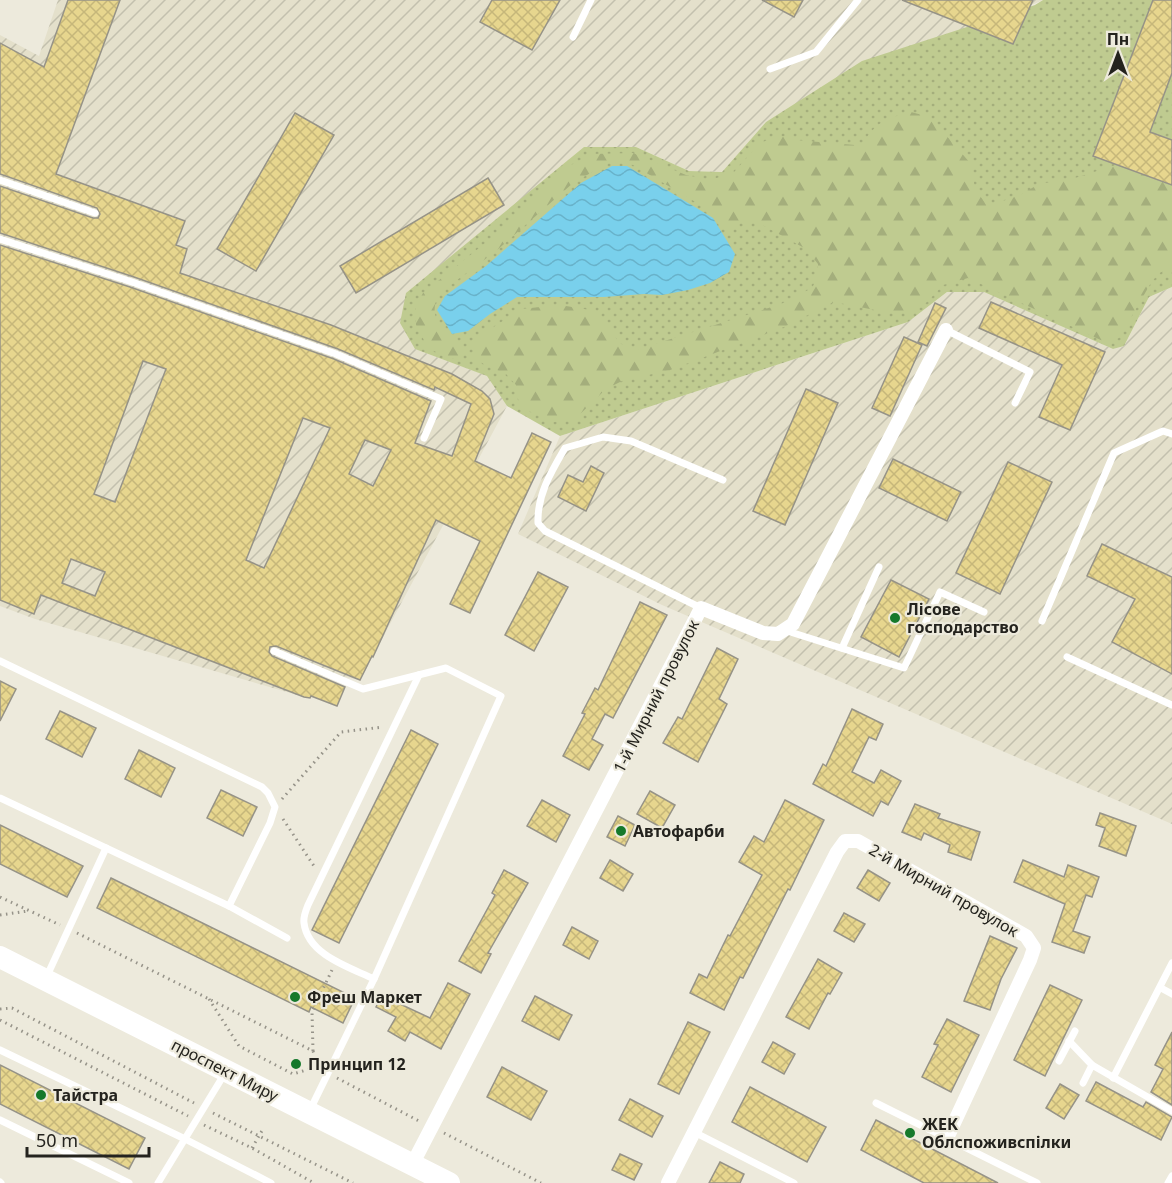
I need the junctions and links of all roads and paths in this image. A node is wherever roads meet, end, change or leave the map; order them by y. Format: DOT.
graph roads {
  1 [pos="591,0"];
  2 [pos="858,0"];
  3 [pos="573,37"];
  4 [pos="770,69"];
  5 [pos="0,180"];
  6 [pos="94,213"];
  7 [pos="0,239"];
  8 [pos="946,330"];
  9 [pos="1015,403"];
  10 [pos="1172,434"];
  11 [pos="424,438"];
  12 [pos="723,480"];
  13 [pos="879,567"];
  14 [pos="702,608"];
  15 [pos="984,612"];
  16 [pos="1042,621"];
  17 [pos="784,630"];
  18 [pos="842,648"];
  19 [pos="274,651"];
  20 [pos="1067,657"];
  21 [pos="0,661"];
  22 [pos="420,675"];
  23 [pos="1172,705"];
  24 [pos="395,726"];
  25 [pos="0,798"];
  26 [pos="275,807"];
  27 [pos="106,848"];
  28 [pos="321,878"];
  29 [pos="0,897"];
  30 [pos="229,906"];
  31 [pos="29,911"];
  32 [pos="0,915"];
  33 [pos="67,928"];
  34 [pos="287,938"];
  35 [pos="0,957"];
  36 [pos="336,961"];
  37 [pos="1172,963"];
  38 [pos="374,979"];
  39 [pos="45,980"];
  40 [pos="1161,988"];
  41 [pos="1172,994"];
  42 [pos="208,998"];
  43 [pos="0,1009"];
  44 [pos="0,1020"];
  45 [pos="1075,1031"];
  46 [pos="1069,1041"];
  47 [pos="0,1050"];
  48 [pos="313,1051"];
  49 [pos="1059,1061"];
  50 [pos="1092,1065"];
  51 [pos="317,1066"];
  52 [pos="226,1071"];
  53 [pos="328,1074"];
  54 [pos="1113,1078"];
  55 [pos="1083,1083"];
  56 [pos="876,1103"];
  57 [pos="204,1108"];
  58 [pos="1172,1111"];
  59 [pos="309,1113"];
  60 [pos="0,1120"];
  61 [pos="196,1121"];
  62 [pos="433,1128"];
  63 [pos="263,1129"];
  64 [pos="694,1132"];
  65 [pos="259,1136"];
  66 [pos="947,1138"];
  67 [pos="185,1139"];
  68 [pos="252,1148"];
  69 [pos="412,1165"];
  70 [pos="1172,1176"];
  71 [pos="129,1183"];
  72 [pos="158,1183"];
  73 [pos="271,1183"];
  74 [pos="314,1183"];
  75 [pos="353,1183"];
  76 [pos="449,1183"];
  77 [pos="541,1183"];
  78 [pos="668,1183"];
  79 [pos="794,1183"];
  80 [pos="1037,1183"];
  81 [pos="1168,1183"];
  1 -- 3 [label="lane"];
  2 -- 4 [label="lane"];
  5 -- 6 [label="lane"];
  7 -- 11 [label="lane"];
  8 -- 9 [label="lane"];
  8 -- 17 [label="street"];
  10 -- 16 [label="lane"];
  12 -- 14 [label="lane"];
  13 -- 18 [label="lane"];
  14 -- 17 [label="street, 1-й Мирний провулок"];
  14 -- 62 [label="street, 1-й Мирний провулок"];
  15 -- 18 [label="lane"];
  17 -- 18 [label="lane"];
  19 -- 22 [label="lane"];
  20 -- 23 [label="lane"];
  21 -- 26 [label="lane"];
  22 -- 24 [label="lane"];
  22 -- 38 [label="lane"];
  24 -- 26 [label="path"];
  24 -- 28 [label="lane"];
  25 -- 27 [label="lane"];
  26 -- 28 [label="path"];
  26 -- 30 [label="lane"];
  27 -- 30 [label="lane"];
  27 -- 33 [label="lane"];
  28 -- 36 [label="lane"];
  29 -- 31 [label="path"];
  30 -- 34 [label="lane"];
  31 -- 32 [label="path"];
  31 -- 33 [label="path"];
  33 -- 39 [label="lane"];
  33 -- 42 [label="path"];
  35 -- 39 [label="main road, проспект Миру"];
  36 -- 38 [label="lane"];
  36 -- 48 [label="path"];
  37 -- 40 [label="lane"];
  38 -- 53 [label="lane"];
  39 -- 52 [label="main road, проспект Миру"];
  40 -- 41 [label="lane"];
  40 -- 54 [label="lane"];
  42 -- 48 [label="path"];
  42 -- 51 [label="path"];
  43 -- 57 [label="path"];
  44 -- 61 [label="path"];
  45 -- 46 [label="lane"];
  46 -- 49 [label="lane"];
  46 -- 50 [label="lane"];
  47 -- 67 [label="lane"];
  48 -- 51 [label="path"];
  50 -- 54 [label="lane"];
  50 -- 55 [label="lane"];
  51 -- 53 [label="path"];
  52 -- 57 [label="lane"];
  52 -- 59 [label="main road, проспект Миру"];
  53 -- 59 [label="lane"];
  53 -- 62 [label="path"];
  54 -- 58 [label="lane"];
  56 -- 66 [label="lane"];
  57 -- 61 [label="lane"];
  57 -- 65 [label="path"];
  59 -- 69 [label="main road, проспект Миру"];
  60 -- 71 [label="lane"];
  61 -- 67 [label="lane"];
  61 -- 68 [label="path"];
  62 -- 69 [label="street, 1-й Мирний провулок"];
  62 -- 77 [label="path"];
  63 -- 65 [label="path"];
  64 -- 66 [label="street, 2-й Мирний провулок"];
  64 -- 78 [label="street, 2-й Мирний провулок"];
  64 -- 79 [label="lane"];
  65 -- 68 [label="path"];
  65 -- 75 [label="path"];
  66 -- 80 [label="lane"];
  67 -- 72 [label="lane"];
  67 -- 73 [label="lane"];
  68 -- 74 [label="path"];
  69 -- 76 [label="main road, проспект Миру"];
  70 -- 81 [label="lane"];
}
